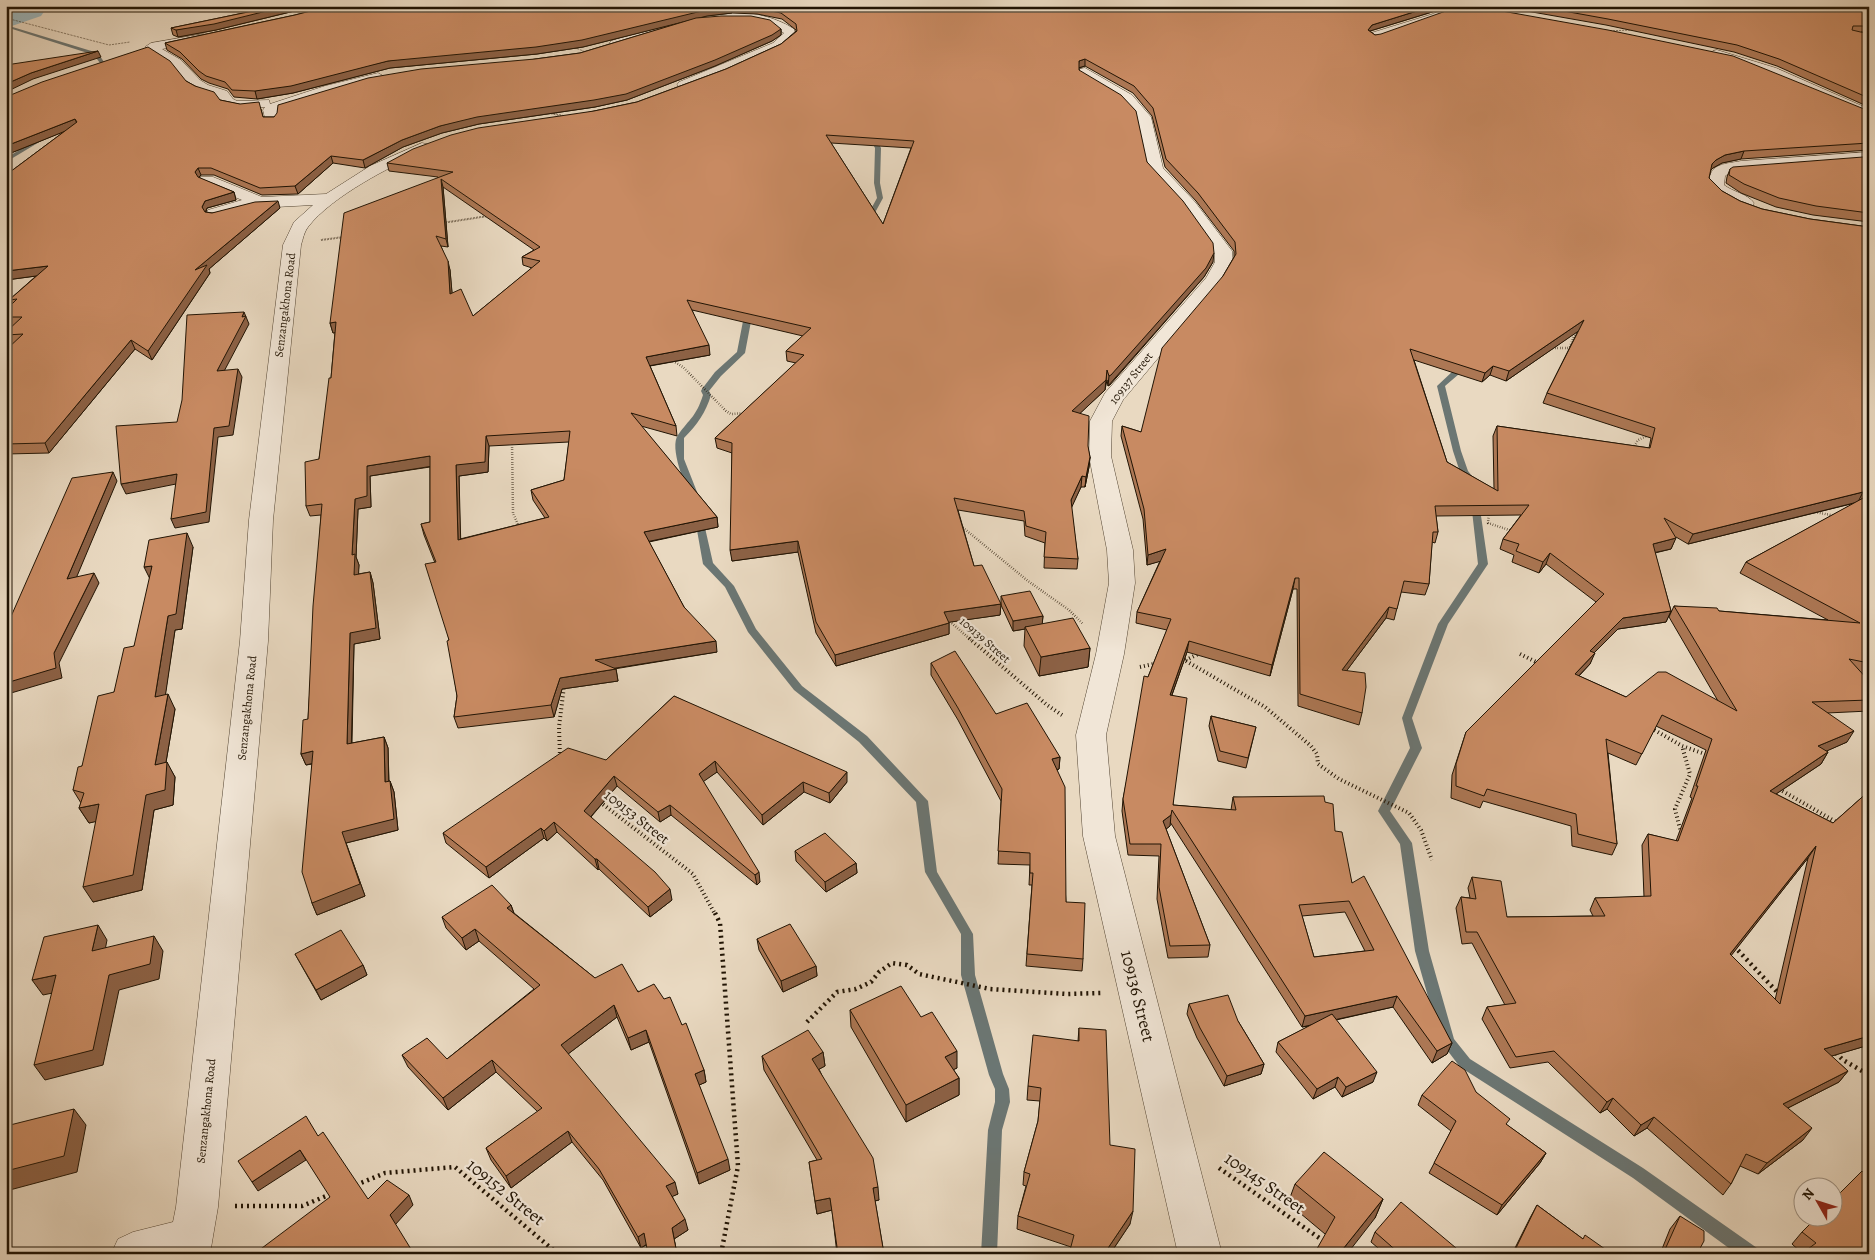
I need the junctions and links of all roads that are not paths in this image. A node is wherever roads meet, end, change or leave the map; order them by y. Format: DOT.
graph roads {
  1 [pos="1459,6"];
  2 [pos="722,11"];
  3 [pos="216,36"];
  4 [pos="1375,36"];
  5 [pos="151,47"];
  6 [pos="578,49"];
  7 [pos="137,52"];
  8 [pos="1708,52"];
  9 [pos="1085,72"];
  10 [pos="398,73"];
  11 [pos="663,94"];
  12 [pos="290,101"];
  13 [pos="1869,114"];
  14 [pos="271,118"];
  15 [pos="440,141"];
  16 [pos="1869,157"];
  17 [pos="207,180"];
  18 [pos="331,199"];
  19 [pos="259,202"];
  20 [pos="1764,210"];
  21 [pos="214,214"];
  22 [pos="1108,665"];
  23 [pos="192,1233"];
  24 [pos="133,1254"];
  25 [pos="1200,1254"];
  1 -- 4 [label="street"];
  2 -- 6 [label="street"];
  2 -- 11 [label="street"];
  3 -- 5 [label="street"];
  5 -- 7 [label="street"];
  5 -- 12 [label="street"];
  8 -- 13 [label="street"];
  9 -- 22 [label="street, 109137 Street"];
  10 -- 12 [label="street"];
  12 -- 14 [label="street"];
  15 -- 18 [label="street, Senzangakhona Road"];
  16 -- 20 [label="street"];
  17 -- 19 [label="street"];
  18 -- 19 [label="street"];
  18 -- 23 [label="street, Senzangakhona Road"];
  19 -- 21 [label="street"];
  22 -- 25 [label="street, 109136 Street"];
  23 -- 24 [label="street"];
}
